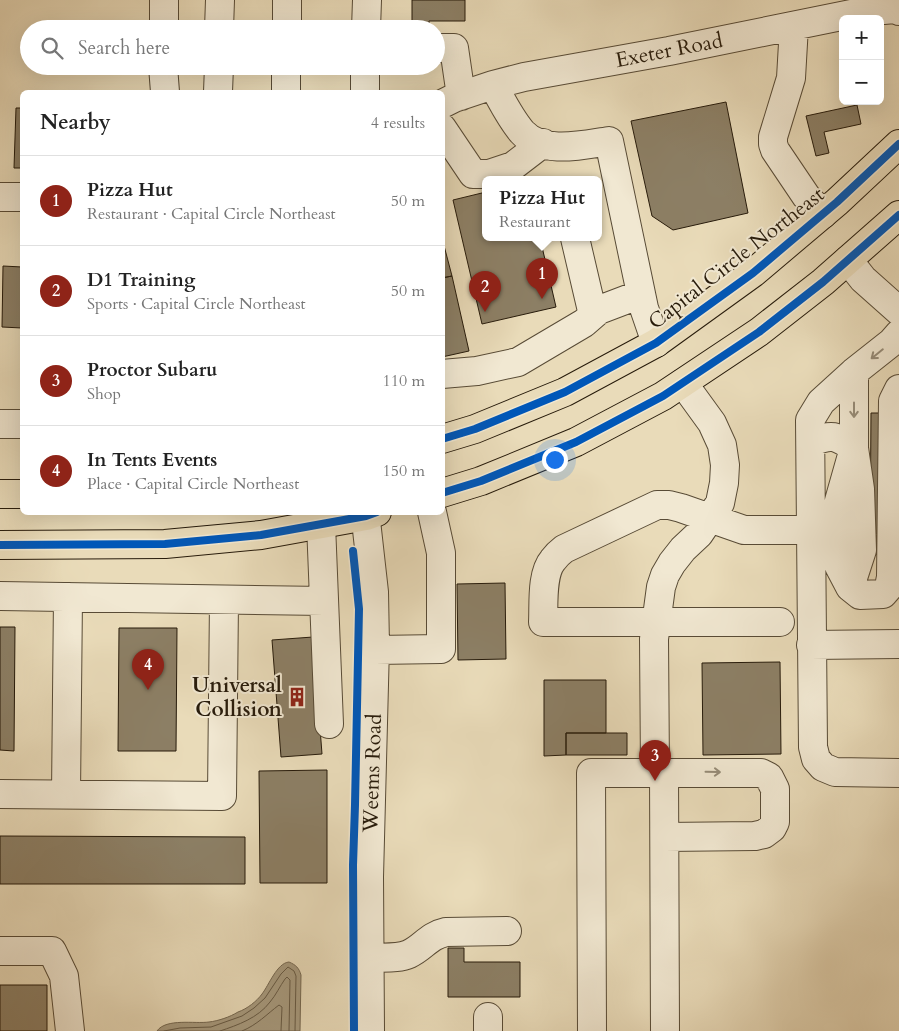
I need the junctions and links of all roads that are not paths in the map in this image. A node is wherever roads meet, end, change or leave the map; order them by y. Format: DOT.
graph roads {
  1 [pos="164,0"];
  2 [pos="220,0"];
  3 [pos="287,0"];
  4 [pos="367,0"];
  5 [pos="861,6"];
  6 [pos="899,11"];
  7 [pos="806,16"];
  8 [pos="164,20"];
  9 [pos="220,20"];
  10 [pos="286,20"];
  11 [pos="366,20"];
  12 [pos="445,48"];
  13 [pos="164,75"];
  14 [pos="219,75"];
  15 [pos="286,75"];
  16 [pos="365,75"];
  17 [pos="493,85"];
  18 [pos="165,90"];
  19 [pos="218,90"];
  20 [pos="286,90"];
  21 [pos="365,90"];
  22 [pos="452,100"];
  23 [pos="445,132"];
  24 [pos="543,143"];
  25 [pos="899,144"];
  26 [pos="0,197"];
  27 [pos="20,197"];
  28 [pos="823,214"];
  29 [pos="899,215"];
  30 [pos="576,241"];
  31 [pos="848,260"];
  32 [pos="641,294"];
  33 [pos="899,311"];
  34 [pos="593,315"];
  35 [pos="899,334"];
  36 [pos="656,343"];
  37 [pos="854,372"];
  38 [pos="445,374"];
  39 [pos="683,383"];
  40 [pos="899,389"];
  41 [pos="0,424"];
  42 [pos="20,424"];
  43 [pos="445,438"];
  44 [pos="811,442"];
  45 [pos="854,448"];
  46 [pos="445,492"];
  47 [pos="0,494"];
  48 [pos="20,494"];
  49 [pos="364,515"];
  50 [pos="369,515"];
  51 [pos="433,515"];
  52 [pos="710,518"];
  53 [pos="320,524"];
  54 [pos="811,530"];
  55 [pos="0,545"];
  56 [pos="850,587"];
  57 [pos="811,595"];
  58 [pos="0,596"];
  59 [pos="68,597"];
  60 [pos="224,600"];
  61 [pos="324,601"];
  62 [pos="656,622"];
  63 [pos="780,622"];
  64 [pos="899,644"];
  65 [pos="811,645"];
  66 [pos="375,650"];
  67 [pos="329,724"];
  68 [pos="660,772"];
  69 [pos="899,773"];
  70 [pos="0,794"];
  71 [pos="66,794"];
  72 [pos="664,837"];
  73 [pos="506,931"];
  74 [pos="0,951"];
  75 [pos="370,958"];
  76 [pos="70,1031"];
  77 [pos="370,1031"];
  78 [pos="592,1031"];
  79 [pos="665,1031"];
  1 -- 8 [label="street"];
  2 -- 9 [label="street"];
  3 -- 10 [label="street"];
  4 -- 11 [label="street"];
  5 -- 6 [label="street, Exeter Road"];
  5 -- 7 [label="street, Exeter Road"];
  7 -- 17 [label="street, Exeter Road"];
  7 -- 28 [label="street"];
  12 -- 22 [label="street"];
  13 -- 18 [label="street"];
  14 -- 19 [label="street"];
  15 -- 20 [label="street"];
  16 -- 21 [label="street"];
  17 -- 22 [label="street, Exeter Road"];
  17 -- 24 [label="street"];
  23 -- 24 [label="street"];
  24 -- 32 [label="street"];
  25 -- 28 [label="main road, Capital Circle Northeast"];
  26 -- 27 [label="street"];
  28 -- 36 [label="main road, Capital Circle Northeast"];
  29 -- 31 [label="main road"];
  30 -- 34 [label="street"];
  31 -- 33 [label="street"];
  31 -- 39 [label="main road"];
  32 -- 34 [label="street"];
  32 -- 36 [label="street"];
  34 -- 38 [label="street"];
  35 -- 37 [label="street, one-way"];
  36 -- 43 [label="main road, Capital Circle Northeast"];
  37 -- 44 [label="street"];
  37 -- 45 [label="street, one-way"];
  39 -- 46 [label="main road"];
  39 -- 52 [label="street"];
  40 -- 56 [label="street"];
  41 -- 42 [label="street"];
  44 -- 45 [label="street"];
  44 -- 54 [label="street"];
  45 -- 56 [label="street"];
  47 -- 48 [label="main road"];
  49 -- 53 [label="main road"];
  50 -- 66 [label="street, Weems Road"];
  51 -- 66 [label="street"];
  52 -- 54 [label="street"];
  52 -- 62 [label="street"];
  52 -- 62 [label="street"];
  53 -- 55 [label="main road"];
  53 -- 61 [label="street"];
  54 -- 57 [label="street"];
  56 -- 57 [label="street"];
  57 -- 65 [label="street"];
  58 -- 59 [label="street"];
  59 -- 60 [label="street"];
  59 -- 71 [label="street"];
  60 -- 61 [label="street"];
  60 -- 71 [label="street"];
  61 -- 67 [label="street"];
  62 -- 63 [label="street"];
  62 -- 68 [label="street"];
  64 -- 65 [label="street"];
  65 -- 69 [label="street"];
  66 -- 75 [label="street, Weems Road"];
  68 -- 72 [label="street"];
  68 -- 72 [label="street, one-way"];
  68 -- 78 [label="street"];
  70 -- 71 [label="street"];
  72 -- 79 [label="street"];
  73 -- 75 [label="street"];
  74 -- 76 [label="street"];
  75 -- 77 [label="street, Weems Road"];
}
